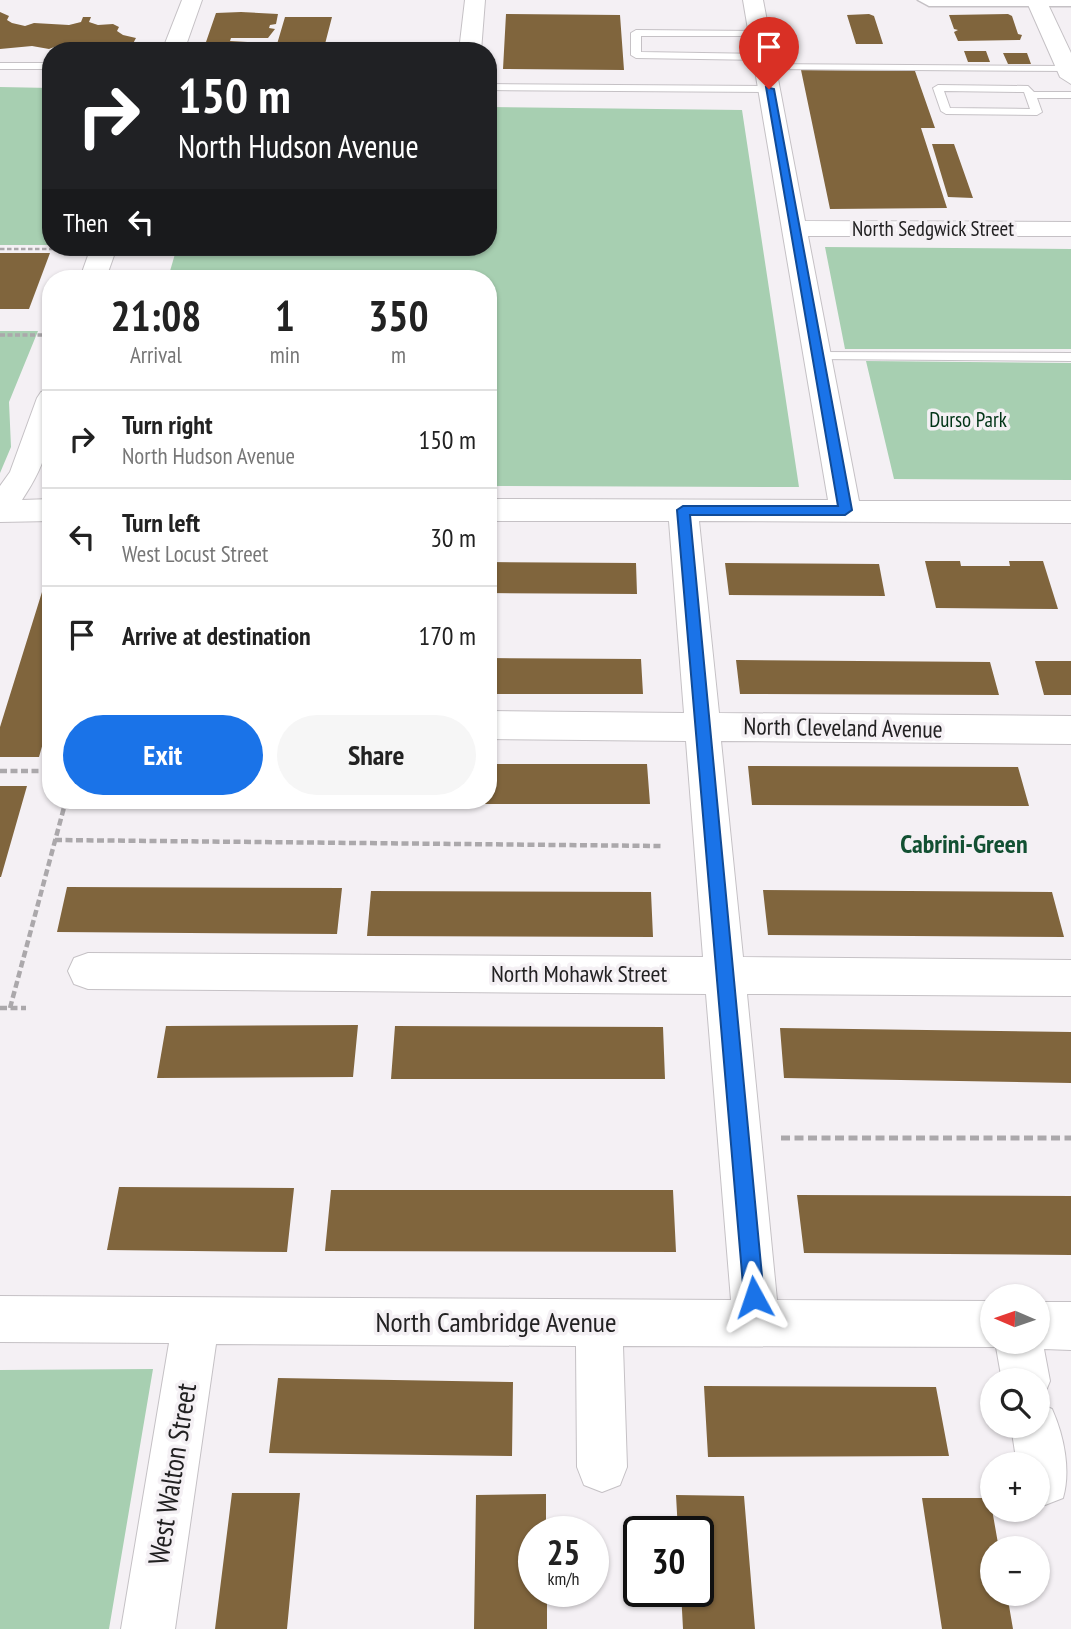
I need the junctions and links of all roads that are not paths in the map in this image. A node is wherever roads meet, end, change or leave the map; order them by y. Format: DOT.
graph roads {
  1 [pos="192,0"];
  2 [pos="475,0"];
  3 [pos="753,0"];
  4 [pos="929,0"];
  5 [pos="1036,0"];
  6 [pos="1071,0"];
  7 [pos="176,42"];
  8 [pos="471,42"];
  9 [pos="764,61"];
  10 [pos="0,66"];
  11 [pos="42,66"];
  12 [pos="1069,73"];
  13 [pos="497,87"];
  14 [pos="1030,95"];
  15 [pos="1071,95"];
  16 [pos="794,228"];
  17 [pos="1071,229"];
  18 [pos="817,356"];
  19 [pos="1071,357"];
  20 [pos="42,423"];
  21 [pos="0,510"];
  22 [pos="42,510"];
  23 [pos="497,510"];
  24 [pos="683,510"];
  25 [pos="845,510"];
  26 [pos="1071,512"];
  27 [pos="497,725"];
  28 [pos="703,727"];
  29 [pos="1071,730"];
  30 [pos="88,971"];
  31 [pos="725,974"];
  32 [pos="1071,978"];
  33 [pos="0,1319"];
  34 [pos="196,1320"];
  35 [pos="599,1322"];
  36 [pos="756,1323"];
  37 [pos="980,1325"];
  38 [pos="1050,1325"];
  39 [pos="1071,1326"];
  40 [pos="602,1466"];
  41 [pos="148,1629"];
  1 -- 7 [label="street"];
  2 -- 8 [label="street"];
  3 -- 9 [label="street"];
  4 -- 5 [label="street"];
  5 -- 6 [label="street"];
  5 -- 12 [label="street"];
  9 -- 9 [label="lane"];
  9 -- 12 [label="lane"];
  9 -- 13 [label="lane"];
  9 -- 16 [label="street"];
  10 -- 11 [label="lane"];
  14 -- 14 [label="lane"];
  14 -- 15 [label="lane"];
  16 -- 17 [label="street, North Sedgwick Street"];
  16 -- 18 [label="street"];
  18 -- 19 [label="lane"];
  18 -- 25 [label="street"];
  20 -- 21 [label="street"];
  21 -- 22 [label="street"];
  23 -- 24 [label="street"];
  24 -- 25 [label="street"];
  24 -- 28 [label="street"];
  25 -- 26 [label="street"];
  27 -- 28 [label="street, North Cleveland Avenue"];
  28 -- 29 [label="street, North Cleveland Avenue"];
  28 -- 31 [label="street"];
  30 -- 31 [label="street, North Mohawk Street"];
  31 -- 32 [label="street, North Mohawk Street"];
  31 -- 36 [label="street"];
  33 -- 34 [label="street, North Cambridge Avenue"];
  34 -- 35 [label="street, North Cambridge Avenue"];
  34 -- 41 [label="street, West Walton Street"];
  35 -- 36 [label="street, North Cambridge Avenue"];
  35 -- 40 [label="street"];
  36 -- 37 [label="street, North Cambridge Avenue"];
  38 -- 39 [label="street"];
}
